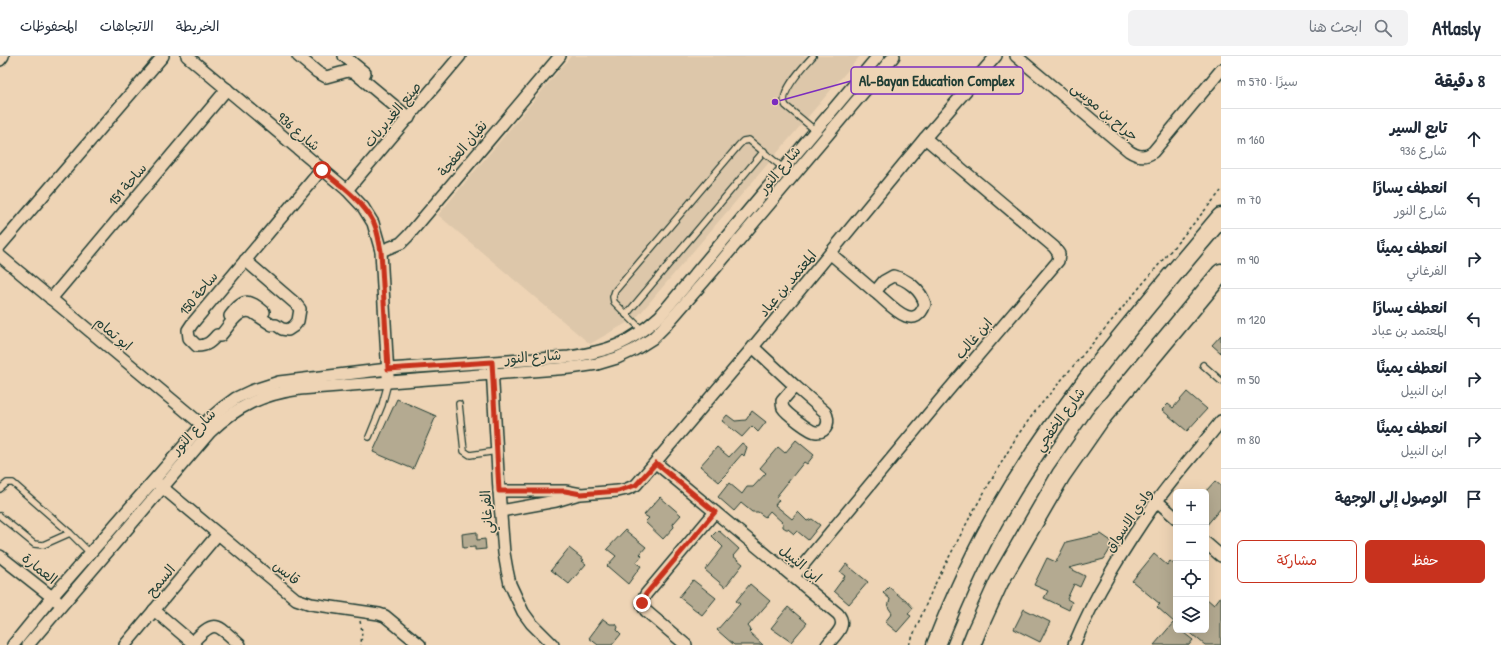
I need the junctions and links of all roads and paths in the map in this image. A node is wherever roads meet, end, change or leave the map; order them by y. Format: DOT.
graph roads {
  1 [pos="4,56"];
  2 [pos="163,56"];
  3 [pos="187,56"];
  4 [pos="298,56"];
  5 [pos="343,56"];
  6 [pos="460,56"];
  7 [pos="560,56"];
  8 [pos="813,56"];
  9 [pos="878,56"];
  10 [pos="894,56"];
  11 [pos="996,56"];
  12 [pos="1016,56"];
  13 [pos="0,60"];
  14 [pos="1221,70"];
  15 [pos="340,73"];
  16 [pos="227,89"];
  17 [pos="411,115"];
  18 [pos="816,131"];
  19 [pos="925,138"];
  20 [pos="764,151"];
  21 [pos="785,167"];
  22 [pos="322,170"];
  23 [pos="795,173"];
  24 [pos="347,190"];
  25 [pos="1221,217"];
  26 [pos="0,246"];
  27 [pos="381,251"];
  28 [pos="831,254"];
  29 [pos="0,256"];
  30 [pos="245,260"];
  31 [pos="1221,273"];
  32 [pos="875,292"];
  33 [pos="51,299"];
  34 [pos="626,315"];
  35 [pos="643,331"];
  36 [pos="753,347"];
  37 [pos="492,362"];
  38 [pos="1203,365"];
  39 [pos="388,369"];
  40 [pos="493,374"];
  41 [pos="1221,381"];
  42 [pos="388,382"];
  43 [pos="795,386"];
  44 [pos="459,404"];
  45 [pos="1221,421"];
  46 [pos="206,429"];
  47 [pos="369,437"];
  48 [pos="497,451"];
  49 [pos="656,463"];
  50 [pos="158,484"];
  51 [pos="0,489"];
  52 [pos="499,491"];
  53 [pos="581,494"];
  54 [pos="1157,502"];
  55 [pos="501,510"];
  56 [pos="715,512"];
  57 [pos="1173,515"];
  58 [pos="0,516"];
  59 [pos="70,533"];
  60 [pos="218,534"];
  61 [pos="1209,546"];
  62 [pos="90,553"];
  63 [pos="0,556"];
  64 [pos="1221,556"];
  65 [pos="794,576"];
  66 [pos="52,597"];
  67 [pos="62,605"];
  68 [pos="154,610"];
  69 [pos="358,610"];
  70 [pos="194,644"];
  71 [pos="13,645"];
  72 [pos="28,645"];
  73 [pos="125,645"];
  74 [pos="240,645"];
  75 [pos="361,645"];
  76 [pos="420,645"];
  77 [pos="553,645"];
  78 [pos="686,645"];
  79 [pos="827,645"];
  80 [pos="936,645"];
  81 [pos="971,645"];
  82 [pos="1074,645"];
  1 -- 13 [label="street"];
  2 -- 26 [label="street"];
  3 -- 16 [label="street, شارع 936"];
  4 -- 15 [label="street"];
  5 -- 15 [label="street"];
  5 -- 17 [label="street"];
  6 -- 17 [label="street, صنع الغديريات"];
  7 -- 27 [label="street, نقيان العفجة"];
  8 -- 18 [label="lane"];
  9 -- 18 [label="street, شارع النور"];
  10 -- 23 [label="street, شارع النور"];
  11 -- 19 [label="street, المعتمد بن عباد"];
  12 -- 14 [label="street, جراح بن موسى"];
  15 -- 17 [label="street"];
  16 -- 22 [label="street, شارع 936"];
  16 -- 33 [label="street, ساحة 151"];
  17 -- 24 [label="street, صنع الغديريات"];
  18 -- 21 [label="street, شارع النور"];
  19 -- 28 [label="street, المعتمد بن عباد"];
  19 -- 65 [label="street, ابن غالب"];
  20 -- 21 [label="lane"];
  20 -- 34 [label="lane"];
  20 -- 34 [label="lane"];
  21 -- 23 [label="street"];
  21 -- 35 [label="street, شارع النور"];
  22 -- 24 [label="street, شارع 936"];
  22 -- 30 [label="street, ساحة 150"];
  23 -- 40 [label="street, شارع النور"];
  24 -- 27 [label="street, شارع 936"];
  25 -- 80 [label="highway, شارع الخفجي"];
  27 -- 39 [label="street, شارع 936"];
  28 -- 32 [label="street"];
  28 -- 36 [label="street, المعتمد بن عباد"];
  29 -- 33 [label="street, ابو تمام"];
  30 -- 30 [label="street, ساحة 150"];
  31 -- 81 [label="highway"];
  33 -- 46 [label="street, ابو تمام"];
  34 -- 35 [label="lane"];
  35 -- 37 [label="street, شارع النور"];
  36 -- 43 [label="street"];
  36 -- 49 [label="street, المعتمد بن عباد"];
  37 -- 39 [label="street, شارع النور"];
  37 -- 40 [label="street, الفرغاني"];
  38 -- 41 [label="lane"];
  39 -- 42 [label="street, شارع 936"];
  39 -- 46 [label="street, شارع النور"];
  40 -- 42 [label="street, شارع النور"];
  40 -- 48 [label="street, الفرغاني"];
  42 -- 46 [label="street, شارع النور"];
  42 -- 47 [label="lane"];
  44 -- 48 [label="lane"];
  45 -- 54 [label="street, وادي الاسواق"];
  46 -- 50 [label="street, شارع النور"];
  48 -- 52 [label="street, الفرغاني"];
  49 -- 53 [label="street, المعتمد بن عباد"];
  49 -- 56 [label="street, ابن النبيل"];
  50 -- 60 [label="street, قابس"];
  50 -- 62 [label="street, شارع النور"];
  50 -- 67 [label="street, شارع النور"];
  51 -- 59 [label="lane"];
  52 -- 53 [label="street, المعتمد بن عباد"];
  52 -- 55 [label="street, الفرغاني"];
  53 -- 55 [label="street, المعتمد بن عباد"];
  54 -- 57 [label="street"];
  54 -- 82 [label="street, وادي الاسواق"];
  55 -- 77 [label="street, الفرغاني"];
  56 -- 65 [label="street, ابن النبيل"];
  56 -- 78 [label="street"];
  58 -- 59 [label="lane"];
  59 -- 62 [label="lane"];
  60 -- 68 [label="street, السمح"];
  60 -- 69 [label="street, قابس"];
  61 -- 64 [label="street"];
  62 -- 66 [label="street, شارع النور"];
  63 -- 66 [label="street, العمارة"];
  65 -- 79 [label="street, ابن النبيل"];
  66 -- 67 [label="street, العمارة"];
  66 -- 71 [label="street, شارع النور"];
  67 -- 72 [label="street, شارع النور"];
  68 -- 70 [label="street"];
  68 -- 73 [label="street, السمح"];
  69 -- 75 [label="path"];
  69 -- 76 [label="street, قابس"];
  70 -- 74 [label="street"];
}
